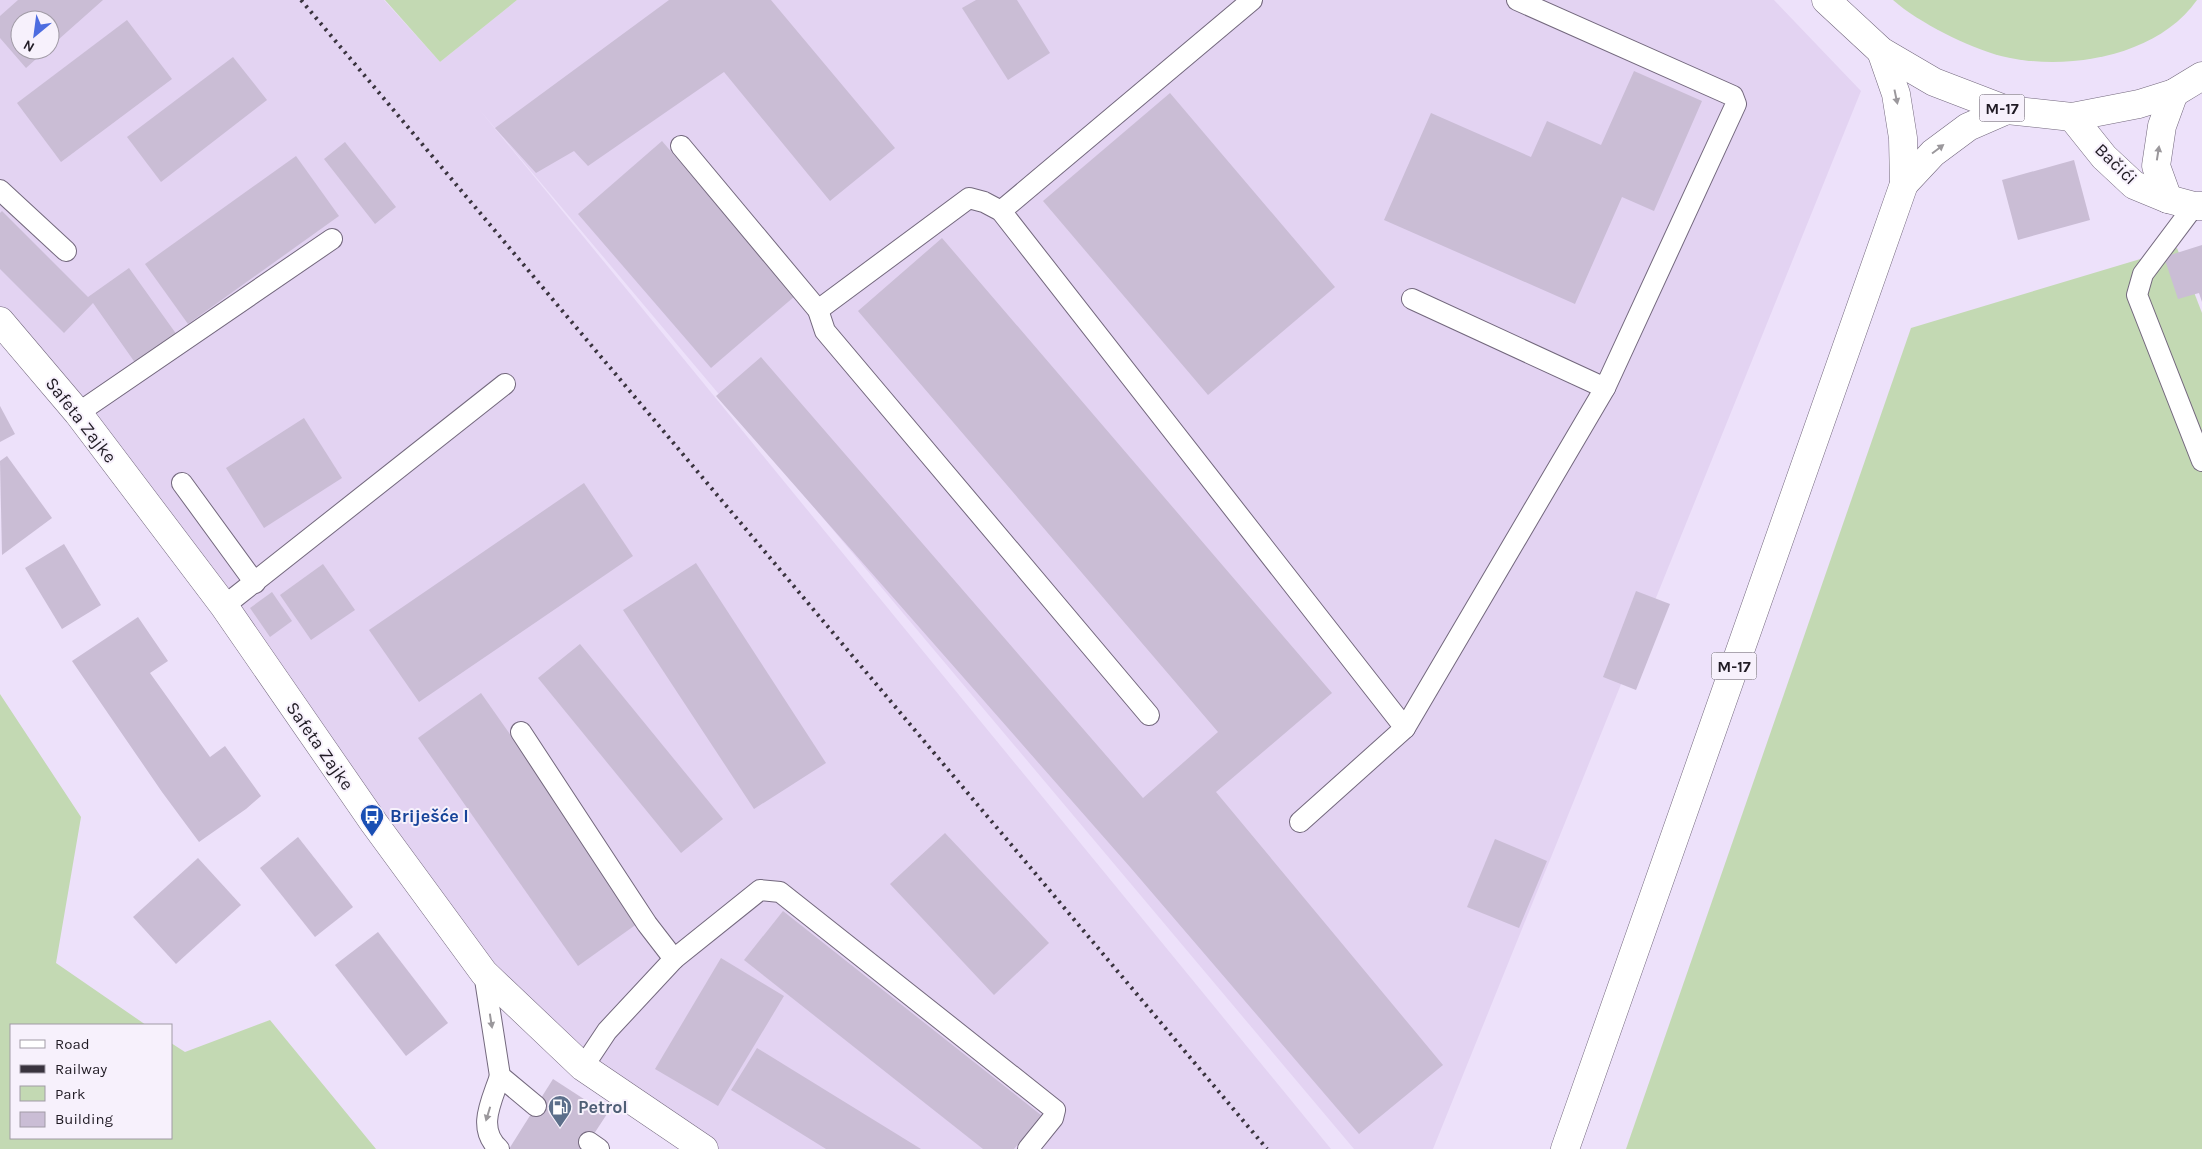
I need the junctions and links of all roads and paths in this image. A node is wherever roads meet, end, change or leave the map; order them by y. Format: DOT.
graph roads {
  1 [pos="1252,0"];
  2 [pos="1517,0"];
  3 [pos="1826,0"];
  4 [pos="1881,51"];
  5 [pos="2202,76"];
  6 [pos="2174,93"];
  7 [pos="2007,110"];
  8 [pos="2072,117"];
  9 [pos="681,146"];
  10 [pos="1904,184"];
  11 [pos="0,190"];
  12 [pos="2188,204"];
  13 [pos="1001,211"];
  14 [pos="332,239"];
  15 [pos="66,251"];
  16 [pos="1412,299"];
  17 [pos="818,310"];
  18 [pos="0,321"];
  19 [pos="505,384"];
  20 [pos="1605,388"];
  21 [pos="78,414"];
  22 [pos="2202,461"];
  23 [pos="182,483"];
  24 [pos="255,583"];
  25 [pos="224,606"];
  26 [pos="1149,715"];
  27 [pos="1405,728"];
  28 [pos="521,732"];
  29 [pos="1300,822"];
  30 [pos="674,958"];
  31 [pos="484,973"];
  32 [pos="583,1067"];
  33 [pos="500,1076"];
  34 [pos="536,1106"];
  35 [pos="499,1149"];
  36 [pos="704,1149"];
  37 [pos="1028,1149"];
  38 [pos="1565,1149"];
  1 -- 13 [label="lane"];
  2 -- 20 [label="lane"];
  3 -- 4 [label="main road, M-17"];
  4 -- 7 [label="main road, M-17"];
  4 -- 10 [label="main road, M-17, one-way"];
  5 -- 6 [label="main road, M-17"];
  6 -- 8 [label="main road, M-17"];
  12 -- 6 [label="main road, Bačići, one-way"];
  7 -- 8 [label="main road, M-17"];
  10 -- 7 [label="main road, M-17, one-way"];
  8 -- 12 [label="main road, Bačići"];
  9 -- 17 [label="lane"];
  10 -- 38 [label="main road, M-17"];
  11 -- 15 [label="lane"];
  12 -- 22 [label="lane"];
  13 -- 17 [label="lane"];
  13 -- 27 [label="lane"];
  14 -- 21 [label="lane"];
  16 -- 20 [label="lane"];
  17 -- 26 [label="lane"];
  18 -- 21 [label="main road, Safeta Zajke"];
  19 -- 24 [label="lane"];
  20 -- 27 [label="lane"];
  21 -- 25 [label="main road, Safeta Zajke"];
  23 -- 24 [label="lane"];
  24 -- 25 [label="lane"];
  25 -- 31 [label="main road, Safeta Zajke"];
  27 -- 29 [label="lane"];
  28 -- 30 [label="lane"];
  30 -- 32 [label="lane"];
  30 -- 37 [label="lane"];
  31 -- 32 [label="main road, Safeta Zajke"];
  31 -- 33 [label="lane, one-way"];
  32 -- 36 [label="main road, Safeta Zajke"];
  33 -- 34 [label="lane"];
  33 -- 35 [label="lane, one-way"];
}
